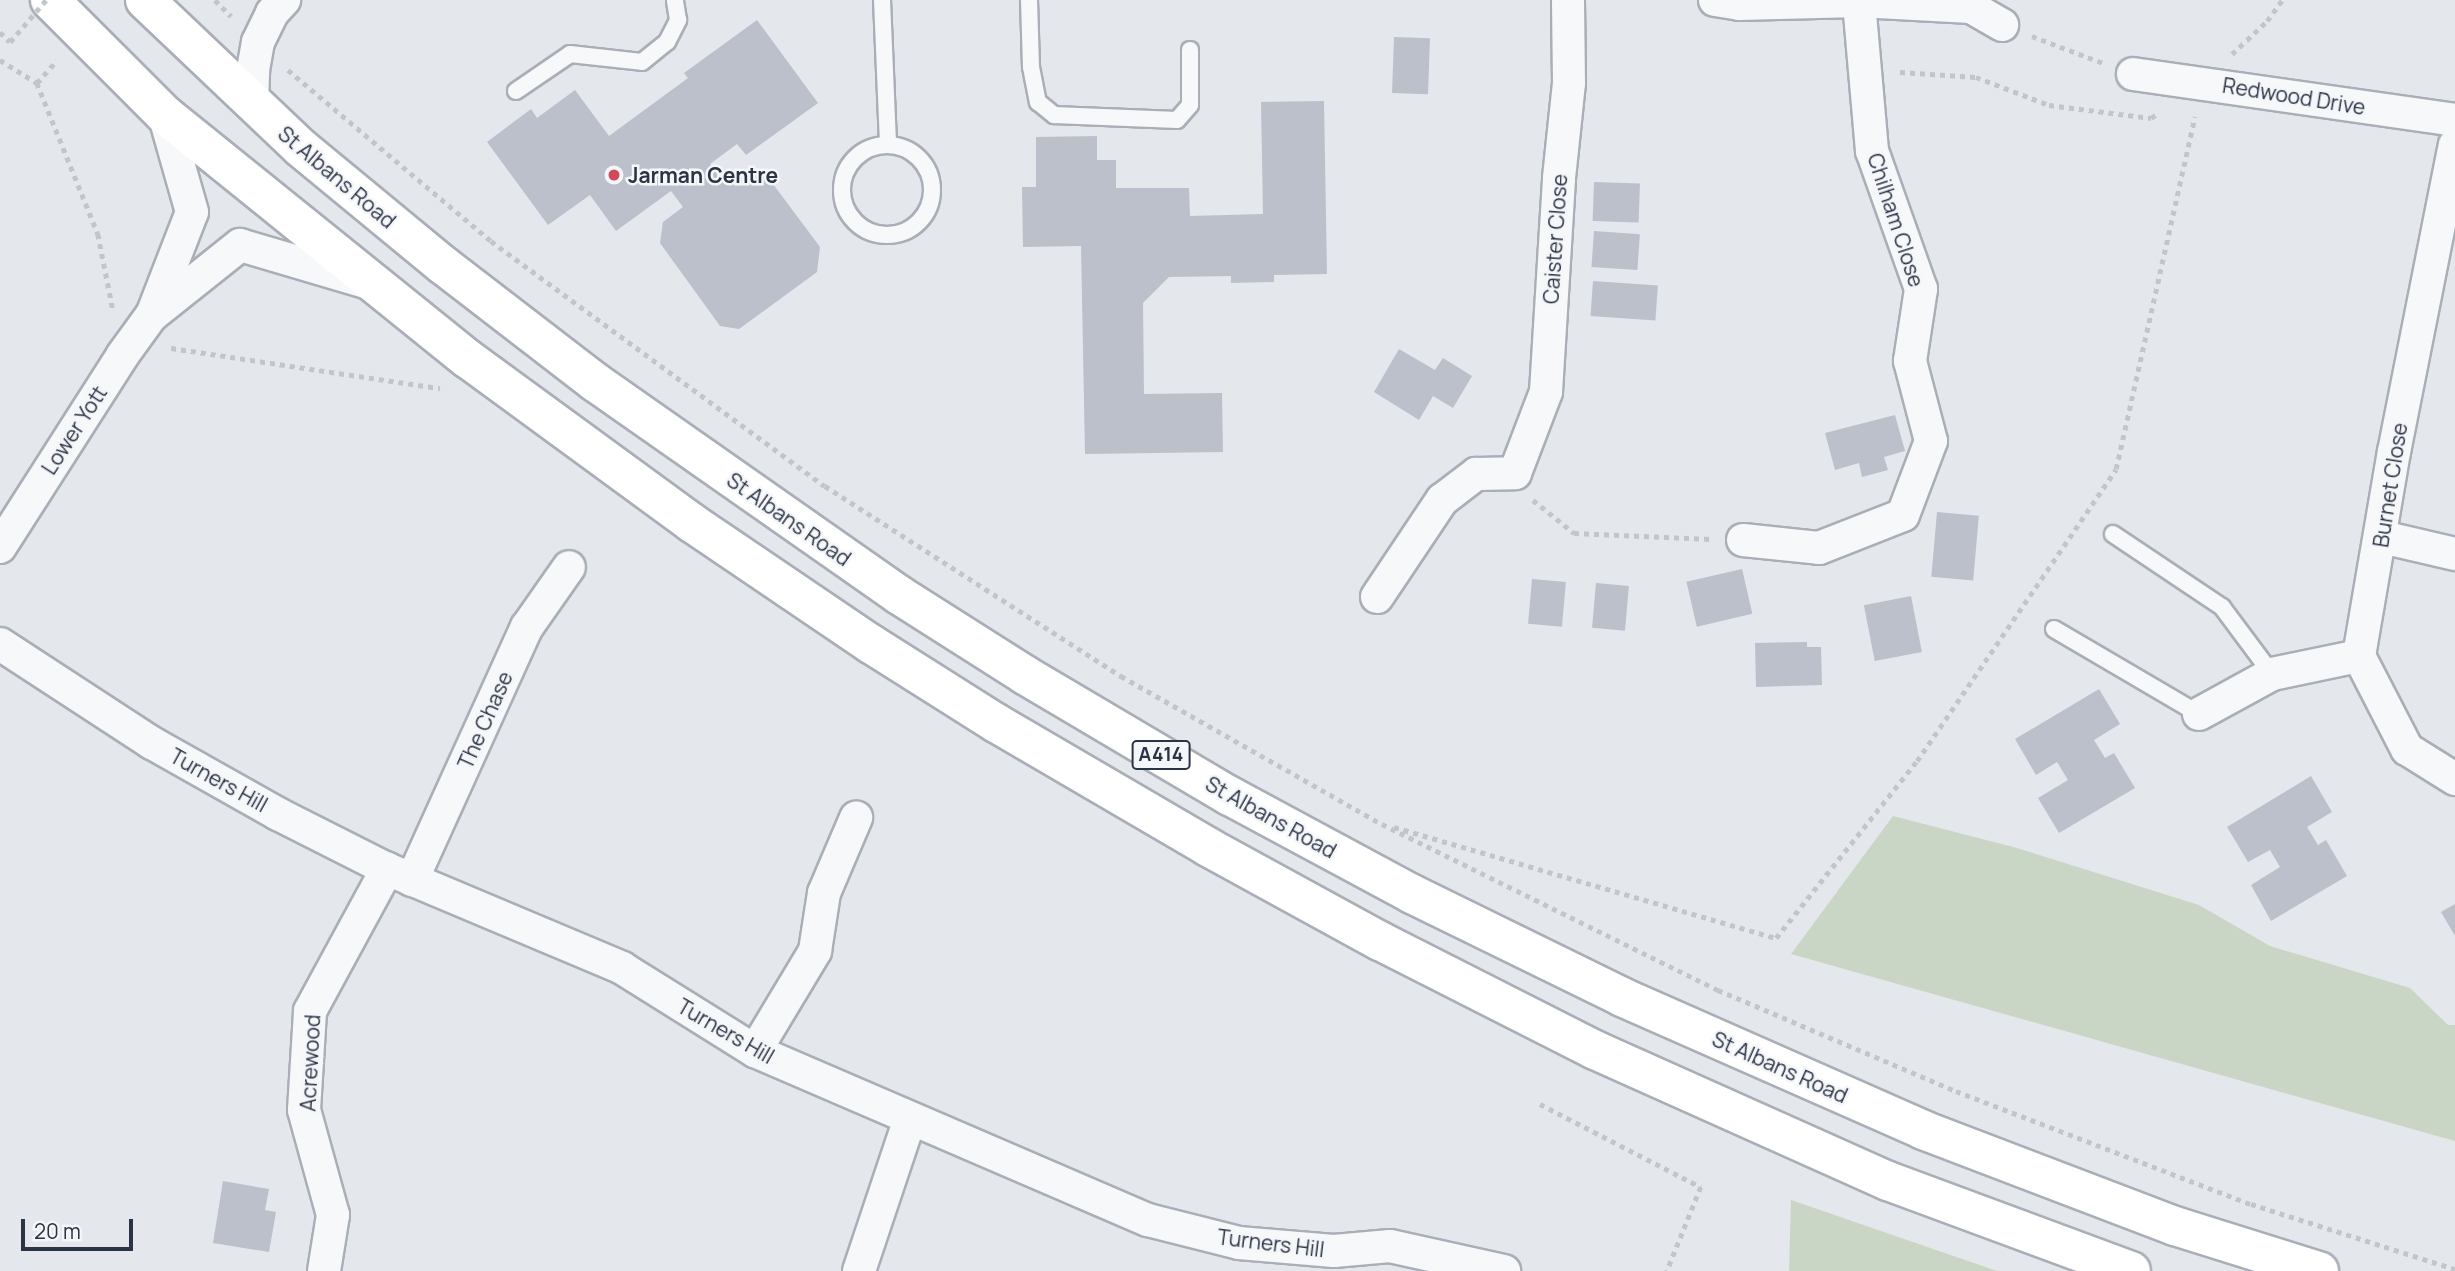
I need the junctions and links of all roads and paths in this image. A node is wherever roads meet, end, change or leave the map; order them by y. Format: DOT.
graph roads {
  1 [pos="48,0"];
  2 [pos="145,0"];
  3 [pos="215,0"];
  4 [pos="284,0"];
  5 [pos="675,0"];
  6 [pos="882,0"];
  7 [pos="1029,0"];
  8 [pos="1568,0"];
  9 [pos="1715,0"];
  10 [pos="2282,0"];
  11 [pos="1859,1"];
  12 [pos="1972,4"];
  13 [pos="2002,25"];
  14 [pos="0,32"];
  15 [pos="258,42"];
  16 [pos="1190,50"];
  17 [pos="0,60"];
  18 [pos="1868,72"];
  19 [pos="2133,74"];
  20 [pos="2203,82"];
  21 [pos="516,91"];
  22 [pos="252,104"];
  23 [pos="164,114"];
  24 [pos="2455,120"];
  25 [pos="888,144"];
  26 [pos="2455,145"];
  27 [pos="380,287"];
  28 [pos="151,316"];
  29 [pos="122,356"];
  30 [pos="1515,473"];
  31 [pos="2113,534"];
  32 [pos="2382,537"];
  33 [pos="1743,540"];
  34 [pos="0,547"];
  35 [pos="2455,554"];
  36 [pos="569,567"];
  37 [pos="1377,597"];
  38 [pos="2054,629"];
  39 [pos="0,644"];
  40 [pos="2359,656"];
  41 [pos="2272,674"];
  42 [pos="2199,715"];
  43 [pos="2455,779"];
  44 [pos="856,818"];
  45 [pos="1382,824"];
  46 [pos="399,874"];
  47 [pos="755,1051"];
  48 [pos="1539,1104"];
  49 [pos="910,1119"];
  50 [pos="1335,1261"];
  51 [pos="2455,1269"];
  52 [pos="324,1271"];
  53 [pos="859,1271"];
  54 [pos="1504,1271"];
  55 [pos="1667,1271"];
  56 [pos="2131,1271"];
  57 [pos="2319,1271"];
  1 -- 14 [label="path, bridge"];
  1 -- 23 [label="main road, A414"];
  2 -- 22 [label="main road, St Albans Road / A414"];
  3 -- 15 [label="path"];
  4 -- 15 [label="street"];
  5 -- 21 [label="lane"];
  6 -- 25 [label="lane"];
  7 -- 16 [label="lane"];
  8 -- 30 [label="street, Caister Close"];
  9 -- 11 [label="street"];
  10 -- 20 [label="path"];
  11 -- 12 [label="street"];
  11 -- 18 [label="street, Chilham Close"];
  12 -- 13 [label="street"];
  13 -- 19 [label="path"];
  15 -- 22 [label="street"];
  15 -- 45 [label="path"];
  17 -- 29 [label="path"];
  18 -- 20 [label="path"];
  18 -- 33 [label="street, Chilham Close"];
  19 -- 20 [label="street, Redwood Drive"];
  20 -- 24 [label="street, Redwood Drive"];
  20 -- 45 [label="path"];
  22 -- 57 [label="main road, St Albans Road / A414"];
  23 -- 27 [label="main road, A414"];
  23 -- 28 [label="street, Lower Yott"];
  25 -- 25 [label="lane"];
  26 -- 32 [label="street, Burnet Close"];
  27 -- 28 [label="street, Lower Yott"];
  27 -- 56 [label="main road, A414"];
  28 -- 29 [label="street, Lower Yott"];
  29 -- 34 [label="street, Lower Yott"];
  30 -- 33 [label="path"];
  30 -- 37 [label="street"];
  31 -- 41 [label="lane"];
  32 -- 35 [label="street"];
  32 -- 40 [label="street, Burnet Close"];
  36 -- 46 [label="street, The Chase"];
  38 -- 42 [label="lane"];
  39 -- 46 [label="street, Turners Hill"];
  40 -- 41 [label="street"];
  40 -- 43 [label="street"];
  41 -- 42 [label="street"];
  44 -- 47 [label="street"];
  45 -- 51 [label="path"];
  46 -- 47 [label="street, Turners Hill"];
  46 -- 52 [label="street, Acrewood"];
  47 -- 49 [label="street, Turners Hill"];
  48 -- 55 [label="path"];
  49 -- 50 [label="street, Turners Hill"];
  49 -- 53 [label="street"];
  50 -- 54 [label="street, Turners Hill"];
}
